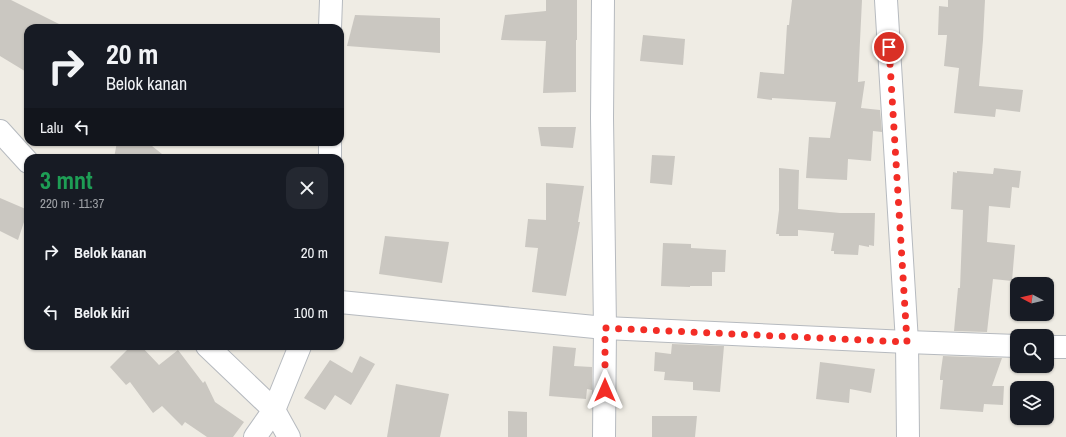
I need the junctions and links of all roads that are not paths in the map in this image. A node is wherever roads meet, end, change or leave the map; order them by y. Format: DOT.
graph roads {
  1 [pos="330,0"];
  2 [pos="603,0"];
  3 [pos="886,0"];
  4 [pos="330,24"];
  5 [pos="0,131"];
  6 [pos="24,158"];
  7 [pos="344,302"];
  8 [pos="605,328"];
  9 [pos="907,342"];
  10 [pos="1010,346"];
  11 [pos="1054,347"];
  12 [pos="1066,347"];
  13 [pos="211,350"];
  14 [pos="298,350"];
  15 [pos="274,410"];
  16 [pos="255,437"];
  17 [pos="289,437"];
  18 [pos="604,437"];
  19 [pos="908,437"];
  1 -- 4 [label="street"];
  2 -- 8 [label="street"];
  3 -- 9 [label="street"];
  5 -- 6 [label="street"];
  7 -- 8 [label="street"];
  8 -- 9 [label="street"];
  8 -- 18 [label="street"];
  9 -- 10 [label="street"];
  9 -- 19 [label="street"];
  11 -- 12 [label="street"];
  13 -- 15 [label="street"];
  14 -- 15 [label="street"];
  15 -- 16 [label="street"];
  15 -- 17 [label="street"];
}
